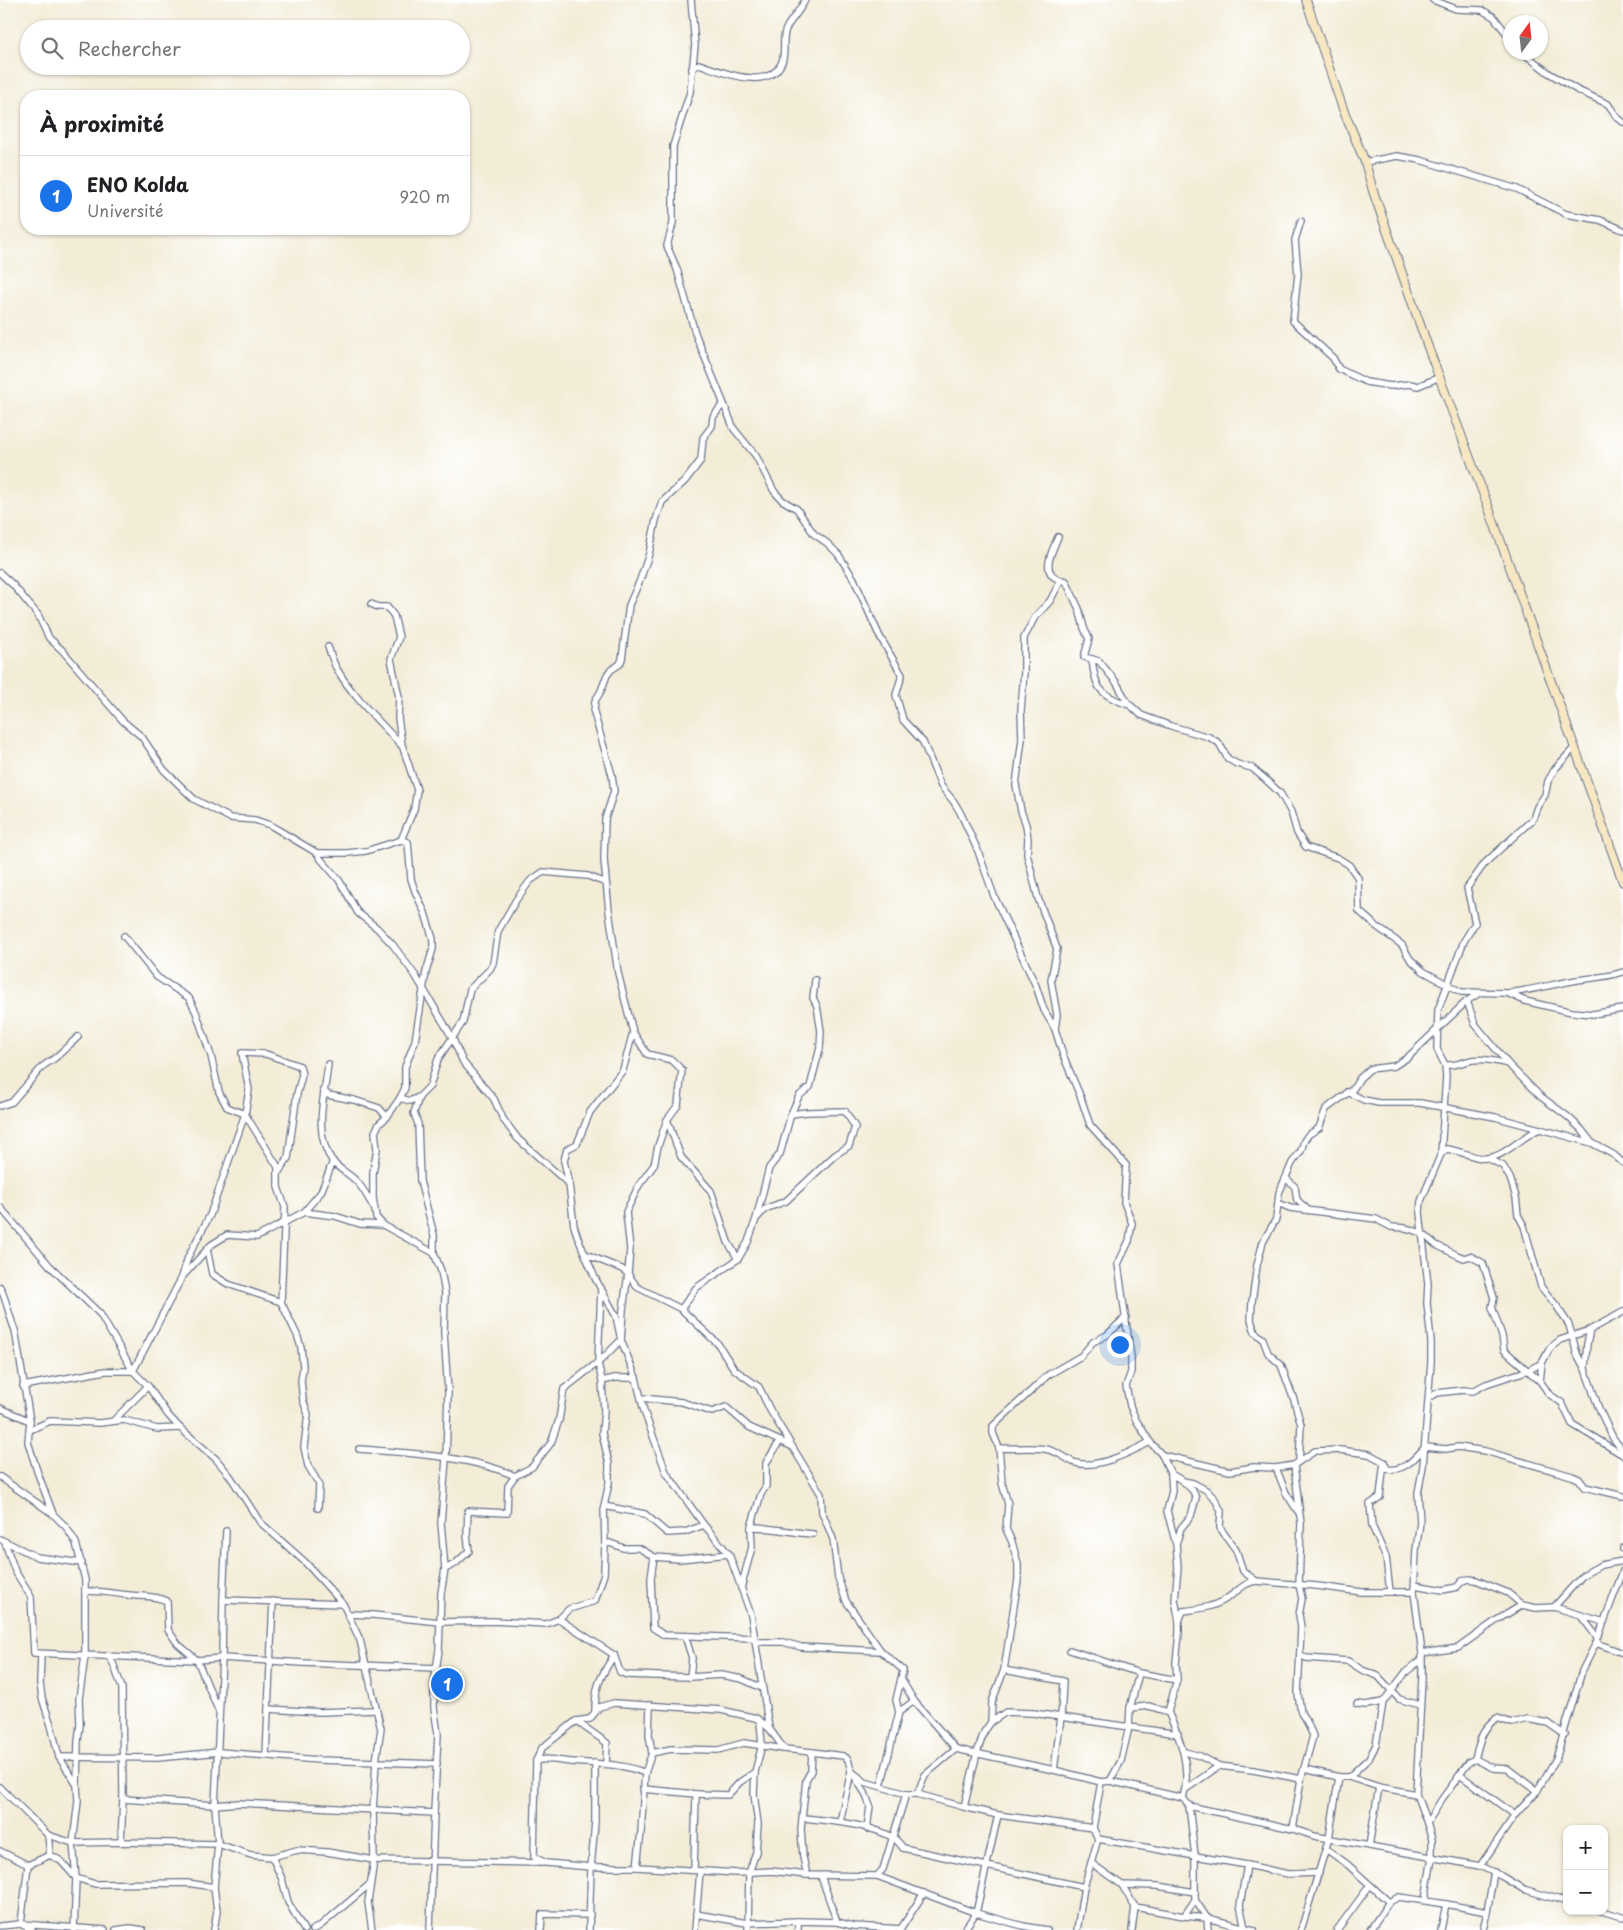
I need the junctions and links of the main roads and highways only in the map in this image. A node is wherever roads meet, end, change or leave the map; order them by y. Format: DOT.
graph roads {
  1 [pos="1306,0"];
  2 [pos="1623,882"];
  1 -- 2 [label="main road"];
}
